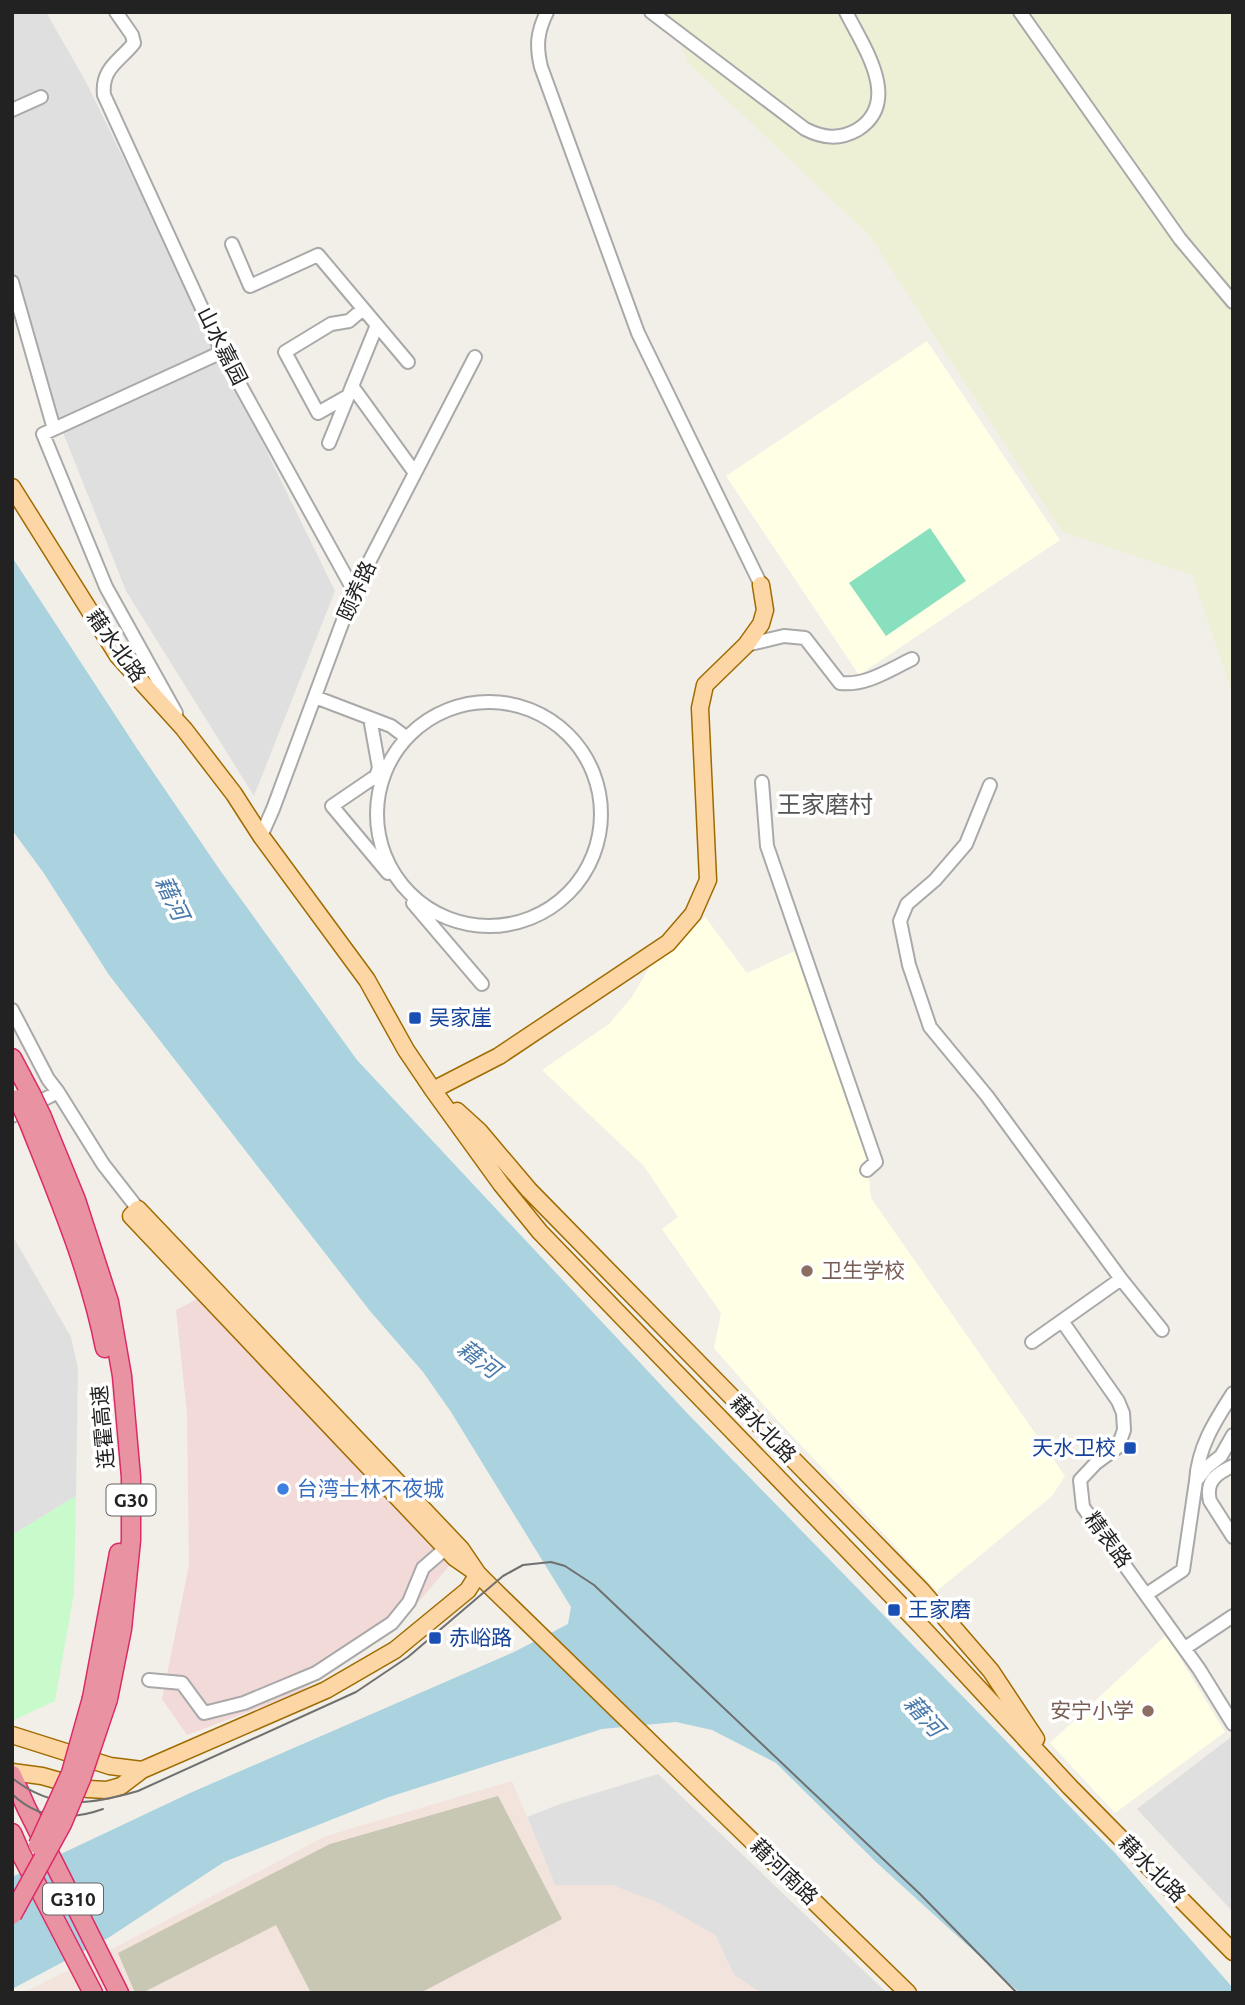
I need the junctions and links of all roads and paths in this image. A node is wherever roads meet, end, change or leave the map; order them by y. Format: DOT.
graph roads {
  1 [pos="116,12"];
  2 [pos="547,12"];
  3 [pos="651,12"];
  4 [pos="846,12"];
  5 [pos="1020,12"];
  6 [pos="41,97"];
  7 [pos="12,110"];
  8 [pos="232,244"];
  9 [pos="12,282"];
  10 [pos="1233,302"];
  11 [pos="363,309"];
  12 [pos="377,325"];
  13 [pos="222,352"];
  14 [pos="475,357"];
  15 [pos="408,362"];
  16 [pos="350,391"];
  17 [pos="49,431"];
  18 [pos="328,443"];
  19 [pos="415,473"];
  20 [pos="12,487"];
  21 [pos="12,498"];
  22 [pos="761,585"];
  23 [pos="354,591"];
  24 [pos="746,645"];
  25 [pos="912,659"];
  26 [pos="315,697"];
  27 [pos="370,718"];
  28 [pos="184,729"];
  29 [pos="407,738"];
  30 [pos="762,782"];
  31 [pos="990,785"];
  32 [pos="234,794"];
  33 [pos="261,836"];
  34 [pos="482,984"];
  35 [pos="12,1010"];
  36 [pos="12,1058"];
  37 [pos="433,1090"];
  38 [pos="58,1092"];
  39 [pos="24,1106"];
  40 [pos="867,1170"];
  41 [pos="138,1209"];
  42 [pos="1121,1279"];
  43 [pos="1062,1321"];
  44 [pos="1162,1329"];
  45 [pos="1032,1342"];
  46 [pos="1233,1393"];
  47 [pos="1233,1435"];
  48 [pos="1227,1455"];
  49 [pos="1233,1466"];
  50 [pos="1196,1481"];
  51 [pos="1233,1536"];
  52 [pos="446,1548"];
  53 [pos="478,1574"];
  54 [pos="1147,1594"];
  55 [pos="1233,1616"];
  56 [pos="1185,1648"];
  57 [pos="149,1681"];
  58 [pos="100,1698"];
  59 [pos="1233,1724"];
  60 [pos="12,1735"];
  61 [pos="142,1770"];
  62 [pos="12,1773"];
  63 [pos="1070,1787"];
  64 [pos="15,1842"];
  65 [pos="12,1892"];
  66 [pos="12,1915"];
  67 [pos="1233,1952"];
  68 [pos="93,1993"];
  69 [pos="119,1993"];
  70 [pos="908,1993"];
  1 -- 13 [label="street, 山水嘉园"];
  2 -- 22 [label="street"];
  3 -- 4 [label="street"];
  5 -- 10 [label="street"];
  6 -- 7 [label="street"];
  8 -- 11 [label="street"];
  9 -- 17 [label="street"];
  11 -- 12 [label="street"];
  11 -- 16 [label="street"];
  12 -- 15 [label="street"];
  12 -- 16 [label="street"];
  13 -- 17 [label="street"];
  13 -- 23 [label="street, 山水嘉园"];
  14 -- 19 [label="street, 颐养路"];
  16 -- 18 [label="street"];
  16 -- 19 [label="street"];
  17 -- 28 [label="street"];
  19 -- 23 [label="street, 颐养路"];
  20 -- 28 [label="main road, 藉水北路"];
  21 -- 32 [label="main road, 藉水北路"];
  22 -- 24 [label="main road"];
  23 -- 26 [label="street, 颐养路"];
  24 -- 25 [label="street"];
  24 -- 37 [label="main road"];
  26 -- 27 [label="street"];
  26 -- 33 [label="street, 颐养路"];
  27 -- 29 [label="street"];
  27 -- 34 [label="street"];
  28 -- 32 [label="main road, 藉水北路"];
  29 -- 29 [label="street"];
  30 -- 40 [label="street"];
  31 -- 42 [label="street"];
  32 -- 33 [label="main road, 藉水北路"];
  33 -- 37 [label="main road, 藉水北路"];
  35 -- 38 [label="street"];
  36 -- 39 [label="highway, 连霍高速 / G30"];
  37 -- 63 [label="main road, 藉水北路"];
  37 -- 63 [label="main road, 藉水北路"];
  38 -- 39 [label="street"];
  38 -- 41 [label="street"];
  39 -- 58 [label="highway, 连霍高速 / G30"];
  41 -- 52 [label="main road"];
  41 -- 53 [label="main road"];
  42 -- 43 [label="street"];
  42 -- 44 [label="street"];
  43 -- 45 [label="street"];
  43 -- 54 [label="street, 精表路"];
  46 -- 50 [label="street"];
  47 -- 48 [label="street"];
  48 -- 50 [label="street"];
  49 -- 51 [label="street"];
  50 -- 54 [label="street"];
  52 -- 53 [label="main road"];
  52 -- 57 [label="street"];
  53 -- 61 [label="main road"];
  53 -- 70 [label="main road, 藉河南路"];
  54 -- 56 [label="street, 精表路"];
  55 -- 56 [label="street"];
  56 -- 59 [label="street, 精表路"];
  58 -- 65 [label="highway, 连霍高速 / G30, bridge"];
  58 -- 66 [label="highway, 连霍高速 / G30, bridge"];
  60 -- 61 [label="main road"];
  61 -- 62 [label="main road"];
  62 -- 69 [label="highway, G310"];
  63 -- 67 [label="main road, 藉水北路"];
  64 -- 68 [label="highway, G310"];
}
